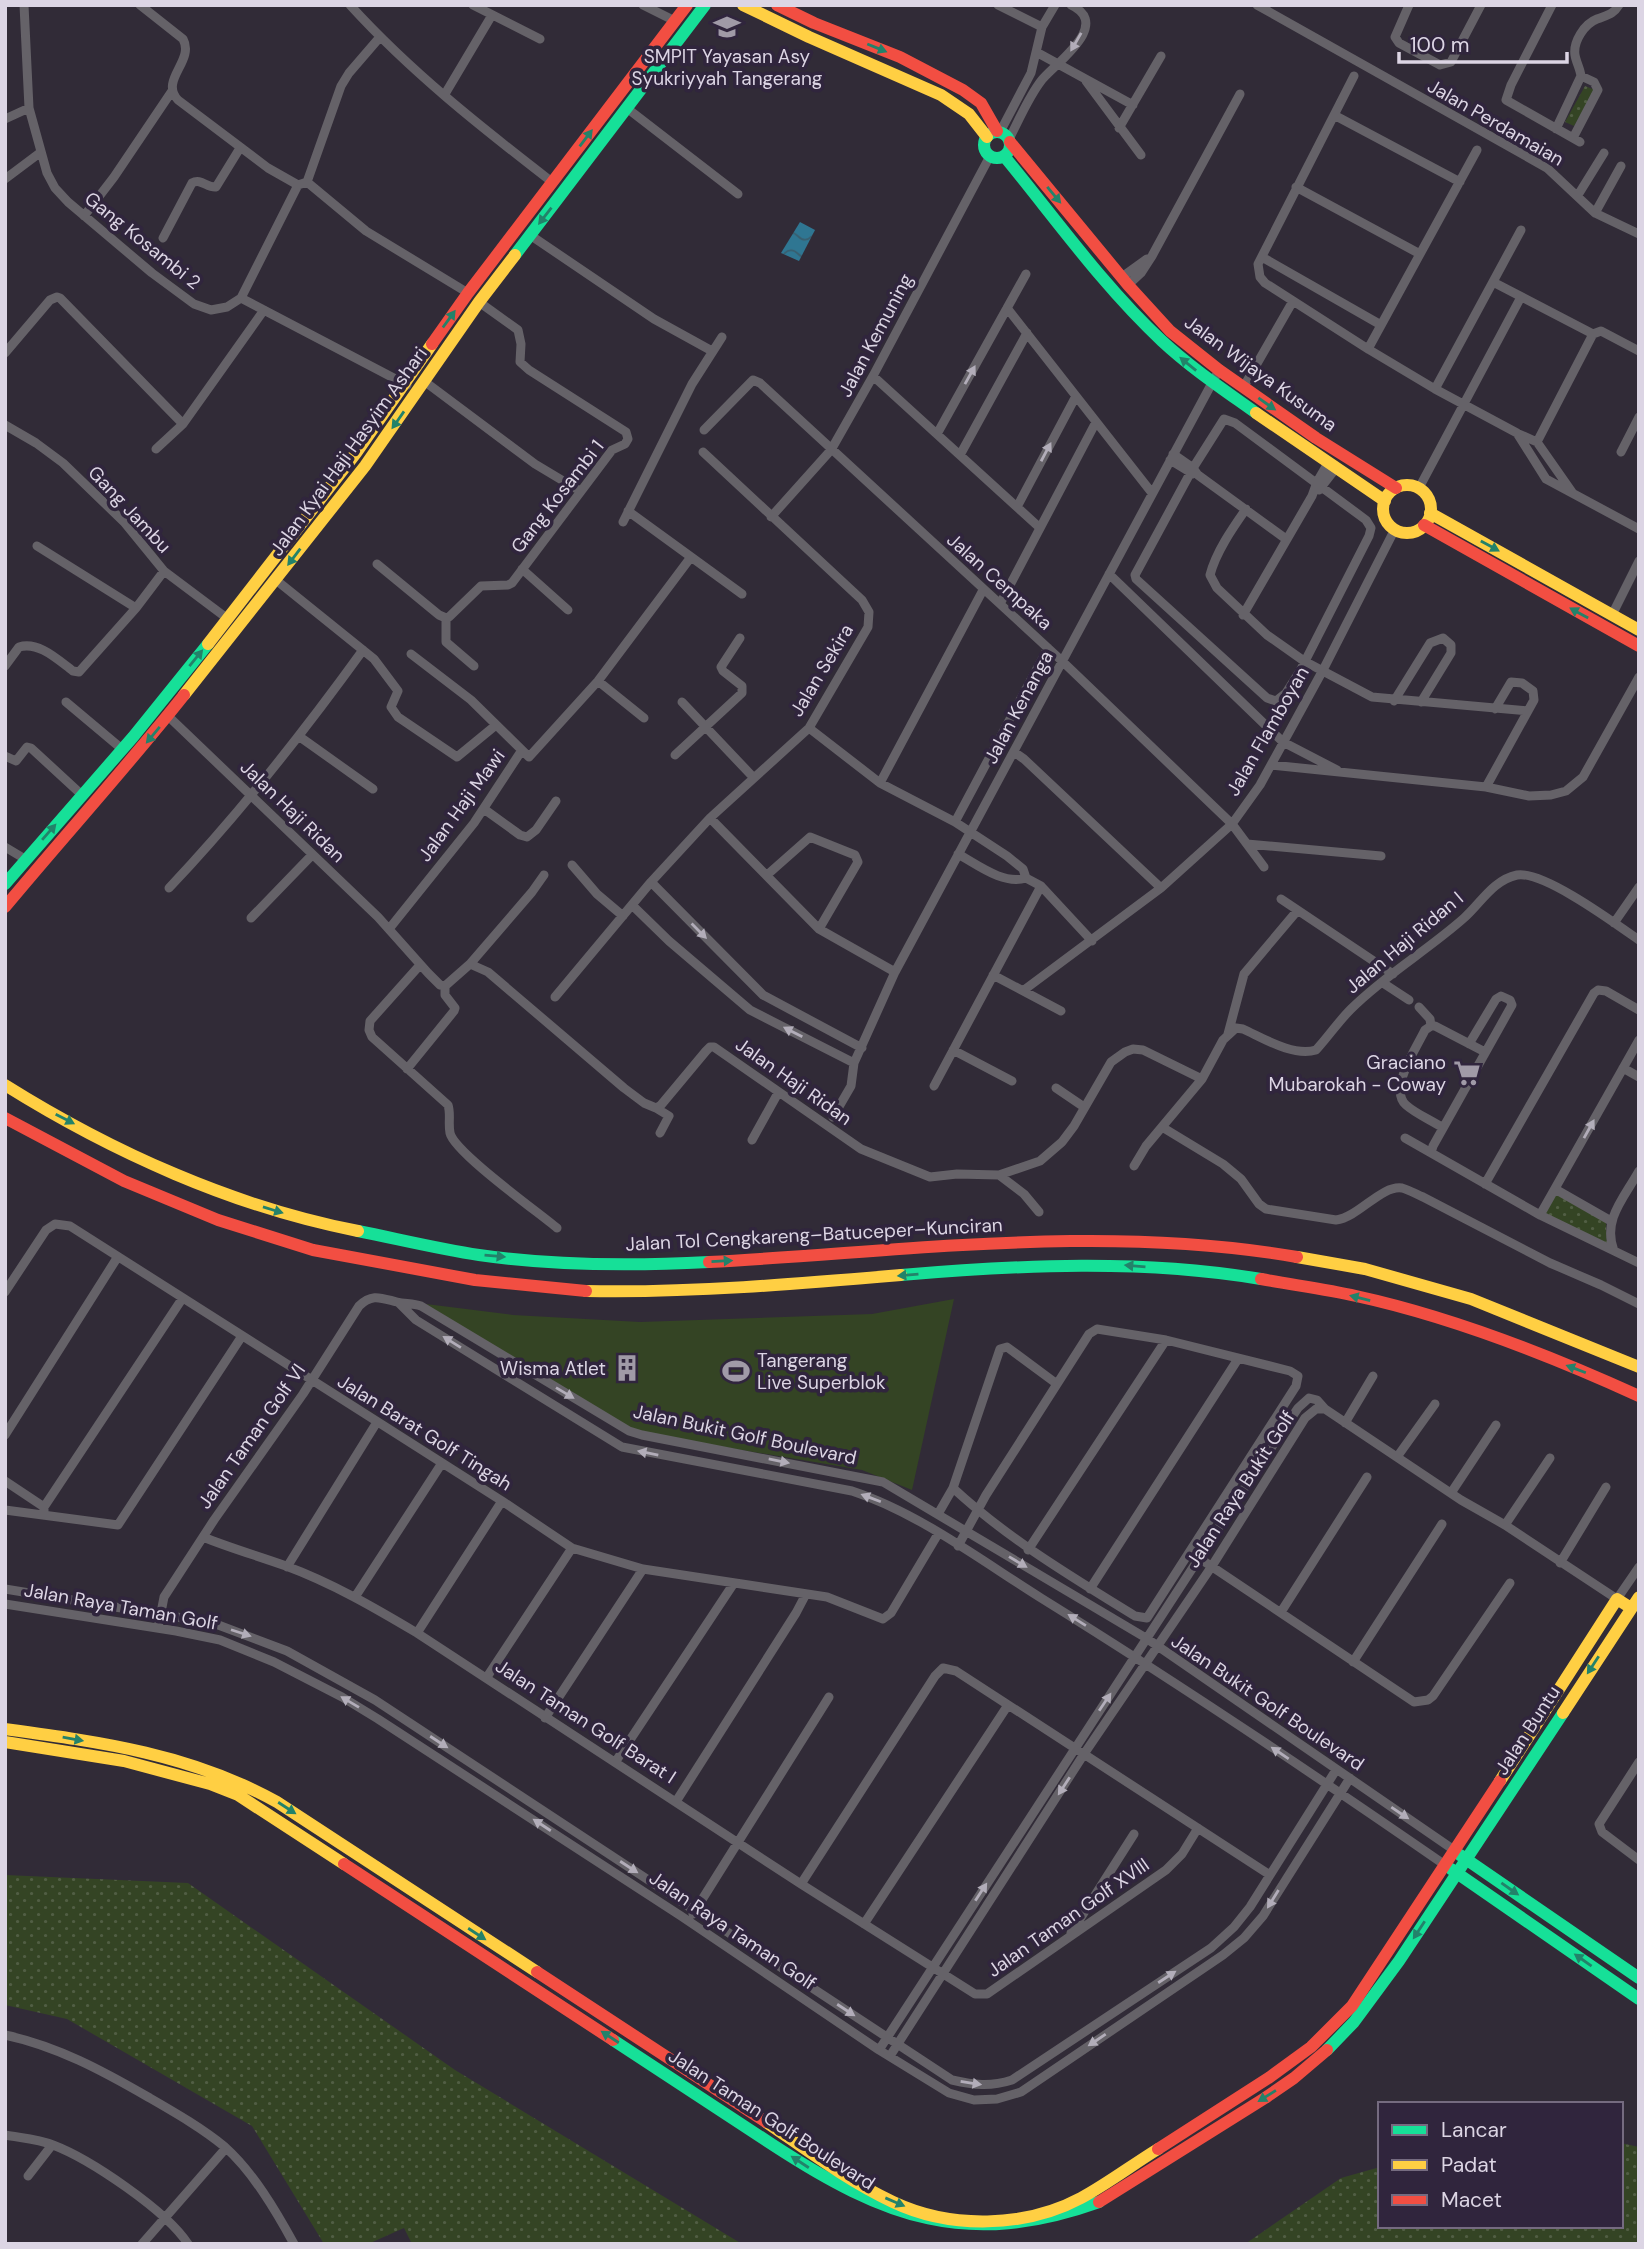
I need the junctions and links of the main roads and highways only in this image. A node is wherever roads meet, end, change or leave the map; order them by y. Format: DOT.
graph roads {
  1 [pos="687,5"];
  2 [pos="705,5"];
  3 [pos="743,5"];
  4 [pos="777,5"];
  5 [pos="814,23"];
  6 [pos="809,37"];
  7 [pos="1001,136"];
  8 [pos="1003,156"];
  9 [pos="1396,488"];
  10 [pos="1385,501"];
  11 [pos="1427,519"];
  12 [pos="1639,630"];
  13 [pos="1639,646"];
  14 [pos="5,884"];
  15 [pos="5,907"];
  16 [pos="5,1086"];
  17 [pos="5,1118"];
  18 [pos="1639,1367"];
  19 [pos="1639,1396"];
  20 [pos="1639,1597"];
  21 [pos="1635,1611"];
  22 [pos="5,1729"];
  23 [pos="5,1742"];
  24 [pos="1454,1850"];
  25 [pos="1466,1858"];
  26 [pos="1445,1865"];
  27 [pos="1456,1873"];
  28 [pos="1639,1978"];
  29 [pos="1639,1999"];
  30 [pos="827,2171"];
  14 -- 1 [label="main road, Jalan Kyai Haji Hasyim Ashari, one-way"];
  2 -- 15 [label="main road, Jalan Kyai Haji Hasyim Ashari, one-way"];
  3 -- 6 [label="main road, Jalan Wijaya Kusuma"];
  4 -- 5 [label="main road, Jalan Wijaya Kusuma"];
  5 -- 6 [label="main road"];
  5 -- 7 [label="main road, Jalan Wijaya Kusuma, one-way"];
  6 -- 7 [label="main road, Jalan Wijaya Kusuma"];
  7 -- 8 [label="main road"];
  7 -- 8 [label="main road"];
  7 -- 9 [label="main road, Jalan Wijaya Kusuma, one-way"];
  10 -- 8 [label="main road, Jalan Wijaya Kusuma, one-way"];
  9 -- 10 [label="main road"];
  9 -- 11 [label="main road"];
  10 -- 11 [label="main road"];
  11 -- 12 [label="main road, one-way"];
  13 -- 11 [label="main road, one-way"];
  16 -- 18 [label="main road, Jalan Tol Cengkareng–Batuceper–Kunciran, one-way"];
  19 -- 17 [label="main road, one-way"];
  20 -- 21 [label="main road, Jalan Buntu"];
  21 -- 24 [label="main road, Jalan Buntu"];
  21 -- 25 [label="main road, Jalan Buntu, one-way"];
  22 -- 30 [label="main road, Jalan Taman Golf Boulevard, one-way"];
  30 -- 23 [label="main road, Jalan Taman Golf Boulevard, one-way"];
  24 -- 25 [label="main road"];
  24 -- 26 [label="main road, Jalan Buntu"];
  25 -- 27 [label="main road, Jalan Buntu"];
  25 -- 28 [label="main road, one-way"];
  26 -- 27 [label="main road"];
  30 -- 26 [label="main road, Jalan Taman Golf Boulevard, one-way"];
  29 -- 27 [label="main road, one-way"];
  27 -- 30 [label="main road, Jalan Taman Golf Boulevard, one-way"];
}
